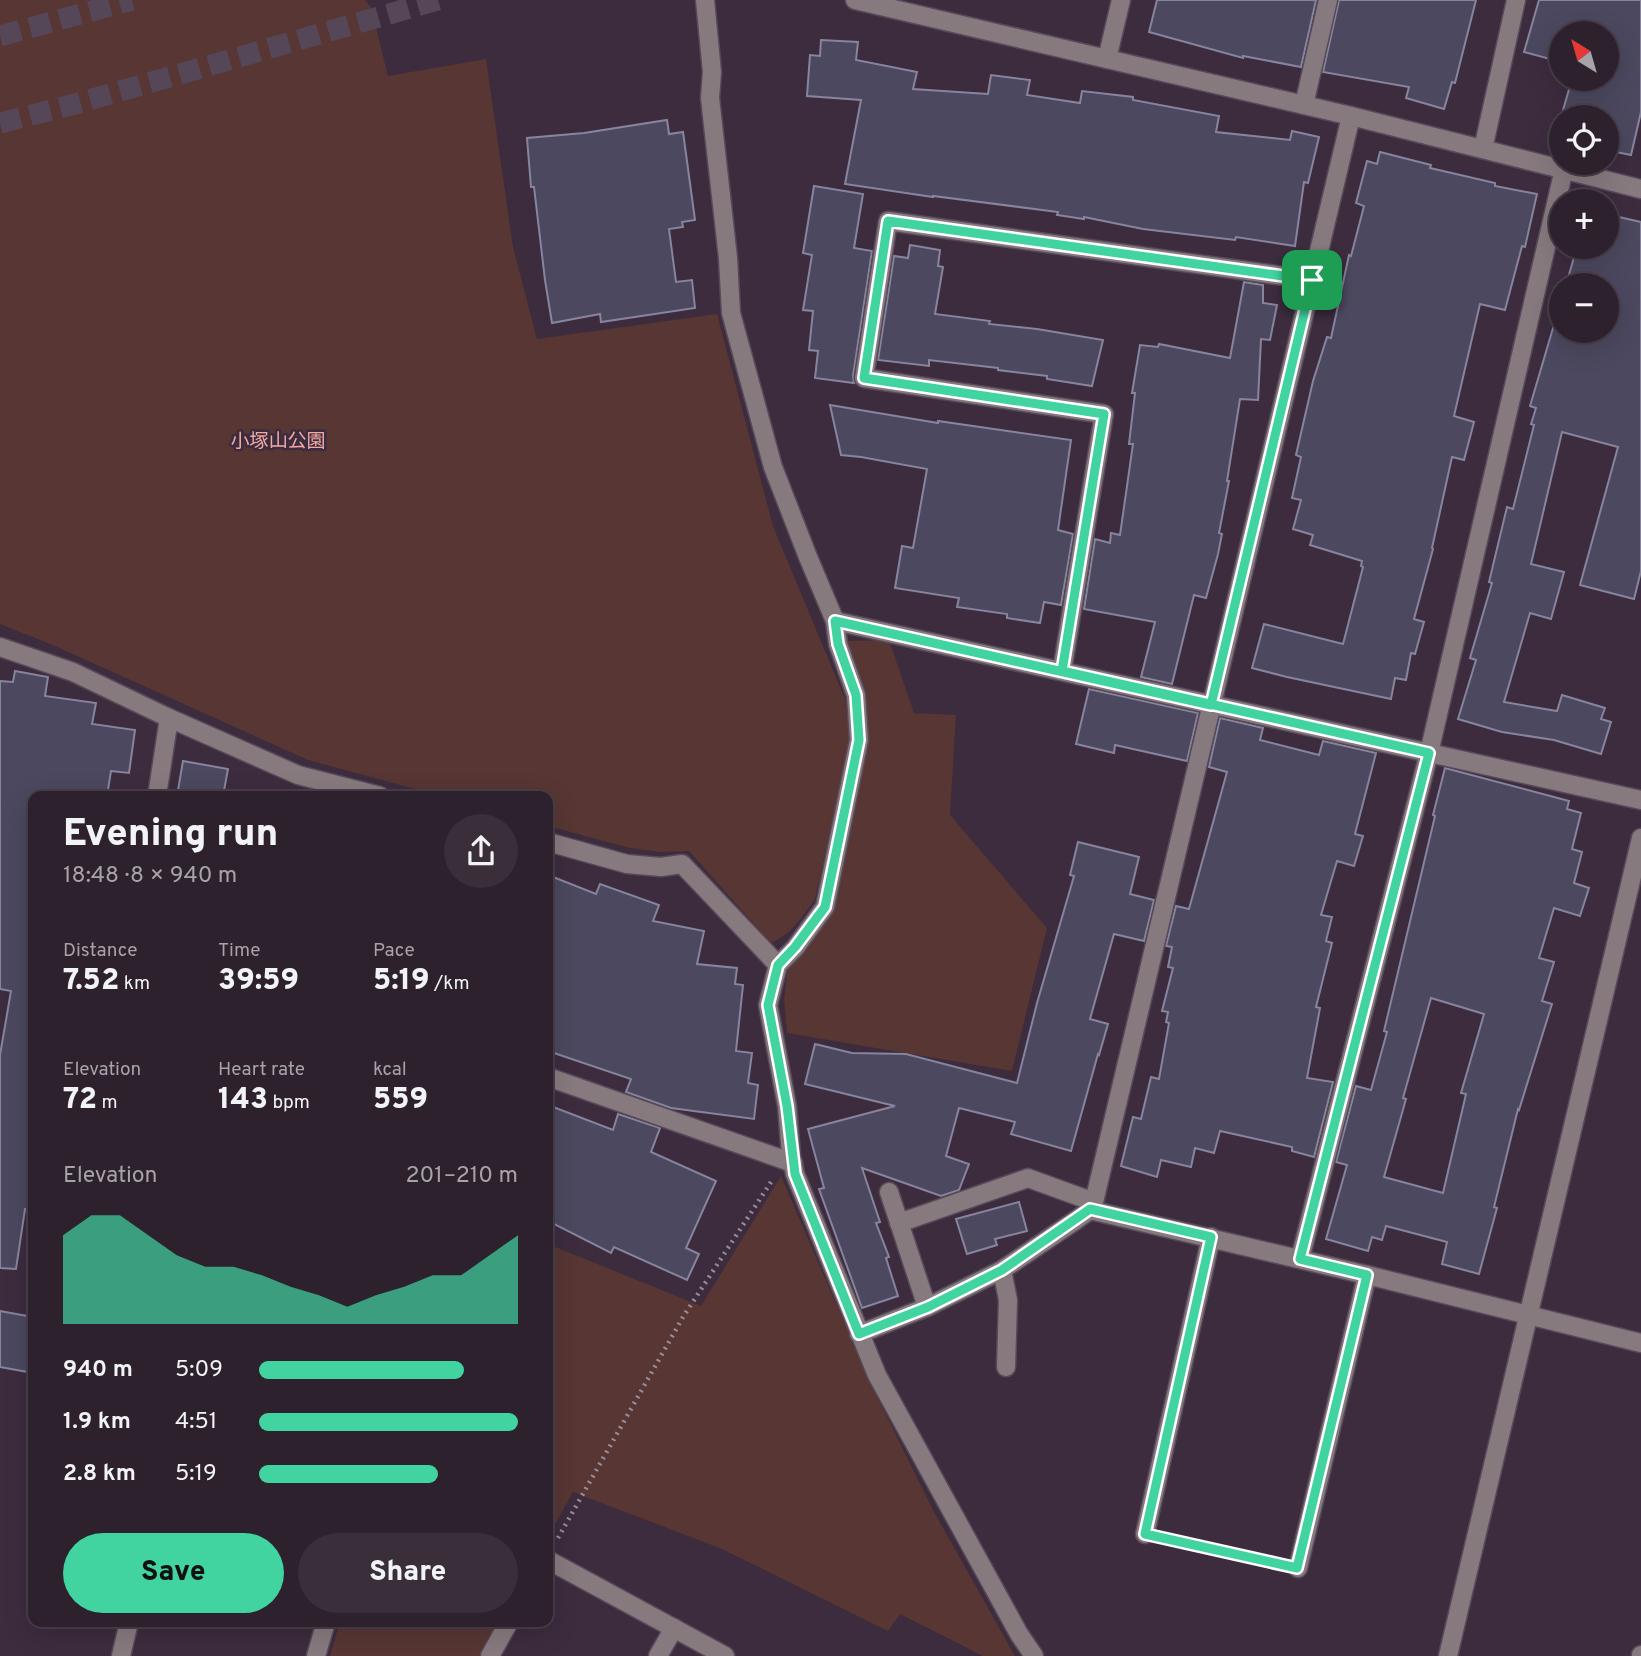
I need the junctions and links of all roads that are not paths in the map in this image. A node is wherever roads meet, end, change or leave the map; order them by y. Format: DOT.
graph roads {
  1 [pos="705,0"];
  2 [pos="855,0"];
  3 [pos="1121,0"];
  4 [pos="1328,0"];
  5 [pos="1516,0"];
  6 [pos="932,9"];
  7 [pos="1107,59"];
  8 [pos="1304,105"];
  9 [pos="1351,116"];
  10 [pos="1483,149"];
  11 [pos="1549,165"];
  12 [pos="1563,175"];
  13 [pos="1587,175"];
  14 [pos="1641,189"];
  15 [pos="1312,280"];
  16 [pos="835,621"];
  17 [pos="0,647"];
  18 [pos="1062,671"];
  19 [pos="1211,705"];
  20 [pos="169,718"];
  21 [pos="1429,753"];
  22 [pos="158,791"];
  23 [pos="360,791"];
  24 [pos="1641,800"];
  25 [pos="1641,838"];
  26 [pos="553,843"];
  27 [pos="778,965"];
  28 [pos="553,1079"];
  29 [pos="789,1162"];
  30 [pos="888,1192"];
  31 [pos="1092,1206"];
  32 [pos="899,1223"];
  33 [pos="1211,1237"];
  34 [pos="1300,1259"];
  35 [pos="1002,1270"];
  36 [pos="1367,1275"];
  37 [pos="928,1307"];
  38 [pos="1528,1315"];
  39 [pos="859,1334"];
  40 [pos="1641,1343"];
  41 [pos="1006,1367"];
  42 [pos="1145,1534"];
  43 [pos="553,1556"];
  44 [pos="1297,1568"];
  45 [pos="128,1627"];
  46 [pos="325,1627"];
  47 [pos="506,1627"];
  48 [pos="674,1628"];
  49 [pos="121,1656"];
  50 [pos="316,1656"];
  51 [pos="491,1656"];
  52 [pos="658,1656"];
  53 [pos="725,1656"];
  54 [pos="1034,1656"];
  55 [pos="1448,1656"];
  1 -- 16 [label="street"];
  2 -- 6 [label="street"];
  3 -- 7 [label="street"];
  4 -- 8 [label="street"];
  5 -- 10 [label="street"];
  6 -- 7 [label="street"];
  7 -- 8 [label="street"];
  8 -- 9 [label="street"];
  9 -- 10 [label="street"];
  9 -- 15 [label="street"];
  10 -- 11 [label="street"];
  12 -- 21 [label="street"];
  13 -- 14 [label="street"];
  15 -- 18 [label="street"];
  15 -- 19 [label="street"];
  16 -- 18 [label="street"];
  16 -- 27 [label="street"];
  17 -- 20 [label="street"];
  18 -- 19 [label="street"];
  19 -- 21 [label="street"];
  19 -- 31 [label="street"];
  20 -- 22 [label="street"];
  20 -- 23 [label="street"];
  21 -- 24 [label="street"];
  21 -- 34 [label="street"];
  25 -- 38 [label="street"];
  26 -- 27 [label="street"];
  27 -- 29 [label="street"];
  28 -- 29 [label="street"];
  29 -- 39 [label="street"];
  30 -- 32 [label="street"];
  31 -- 32 [label="street"];
  31 -- 33 [label="street"];
  31 -- 35 [label="street"];
  32 -- 37 [label="street"];
  33 -- 34 [label="street"];
  33 -- 42 [label="street"];
  34 -- 36 [label="street"];
  35 -- 37 [label="street"];
  35 -- 41 [label="street"];
  36 -- 38 [label="street"];
  36 -- 44 [label="street"];
  37 -- 39 [label="street"];
  38 -- 40 [label="street"];
  38 -- 55 [label="street"];
  39 -- 54 [label="street"];
  43 -- 48 [label="street"];
  45 -- 49 [label="street"];
  46 -- 50 [label="street"];
  47 -- 51 [label="street"];
  48 -- 52 [label="street"];
  48 -- 53 [label="street"];
}
